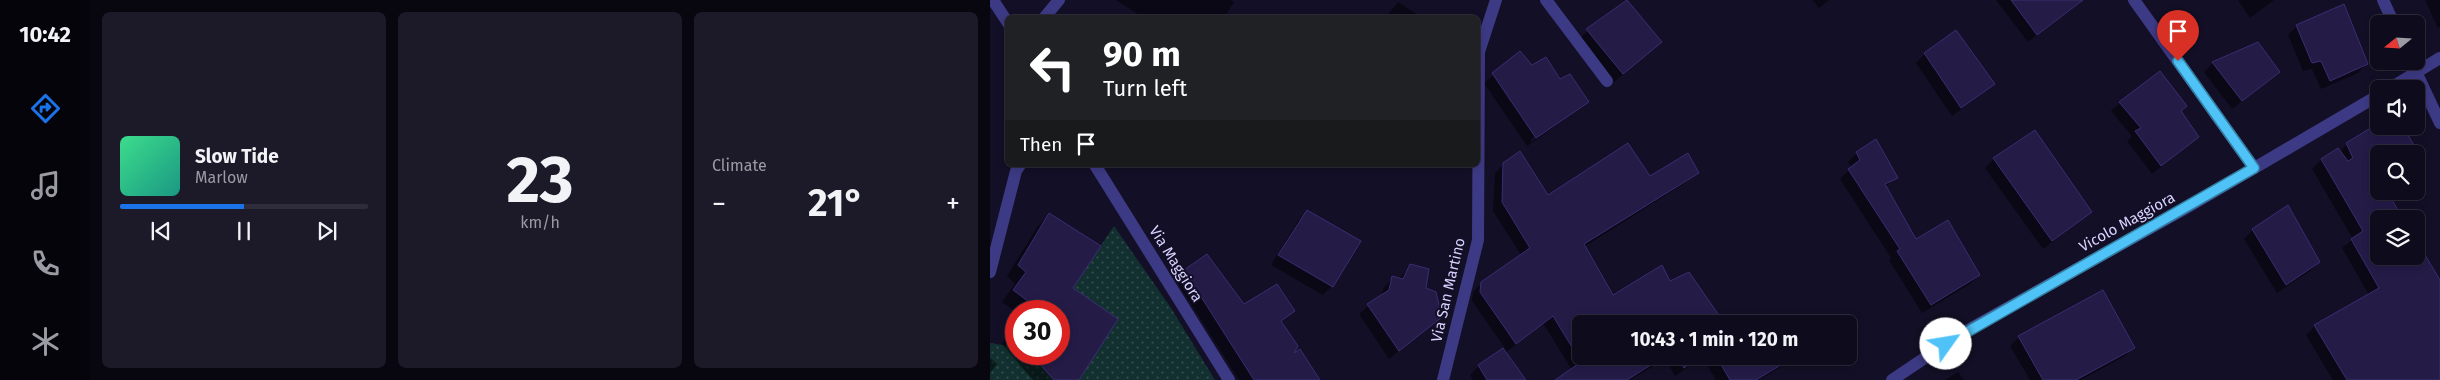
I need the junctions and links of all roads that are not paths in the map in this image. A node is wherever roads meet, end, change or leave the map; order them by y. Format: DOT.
graph roads {
  1 [pos="993,0"];
  2 [pos="1059,0"];
  3 [pos="1496,0"];
  4 [pos="1546,0"];
  5 [pos="2134,0"];
  6 [pos="2383,0"];
  7 [pos="1046,15"];
  8 [pos="2390,15"];
  9 [pos="1005,18"];
  10 [pos="1480,49"];
  11 [pos="2440,58"];
  12 [pos="2425,63"];
  13 [pos="2411,70"];
  14 [pos="2415,70"];
  15 [pos="2399,80"];
  16 [pos="1607,81"];
  17 [pos="2370,100"];
  18 [pos="2440,123"];
  19 [pos="1019,167"];
  20 [pos="1095,167"];
  21 [pos="1478,167"];
  22 [pos="2254,168"];
  23 [pos="990,272"];
  24 [pos="1229,380"];
  25 [pos="1443,380"];
  26 [pos="1892,380"];
  1 -- 9 [label="street"];
  2 -- 7 [label="street"];
  3 -- 10 [label="street, Via San Martino"];
  4 -- 16 [label="street"];
  5 -- 22 [label="street"];
  6 -- 8 [label="street"];
  11 -- 12 [label="street"];
  13 -- 15 [label="street"];
  14 -- 18 [label="street"];
  17 -- 22 [label="street, Vicolo Maggiora"];
  19 -- 23 [label="street"];
  20 -- 24 [label="street, Via Maggiora"];
  21 -- 25 [label="street, Via San Martino"];
  22 -- 26 [label="street, Vicolo Maggiora"];
}
